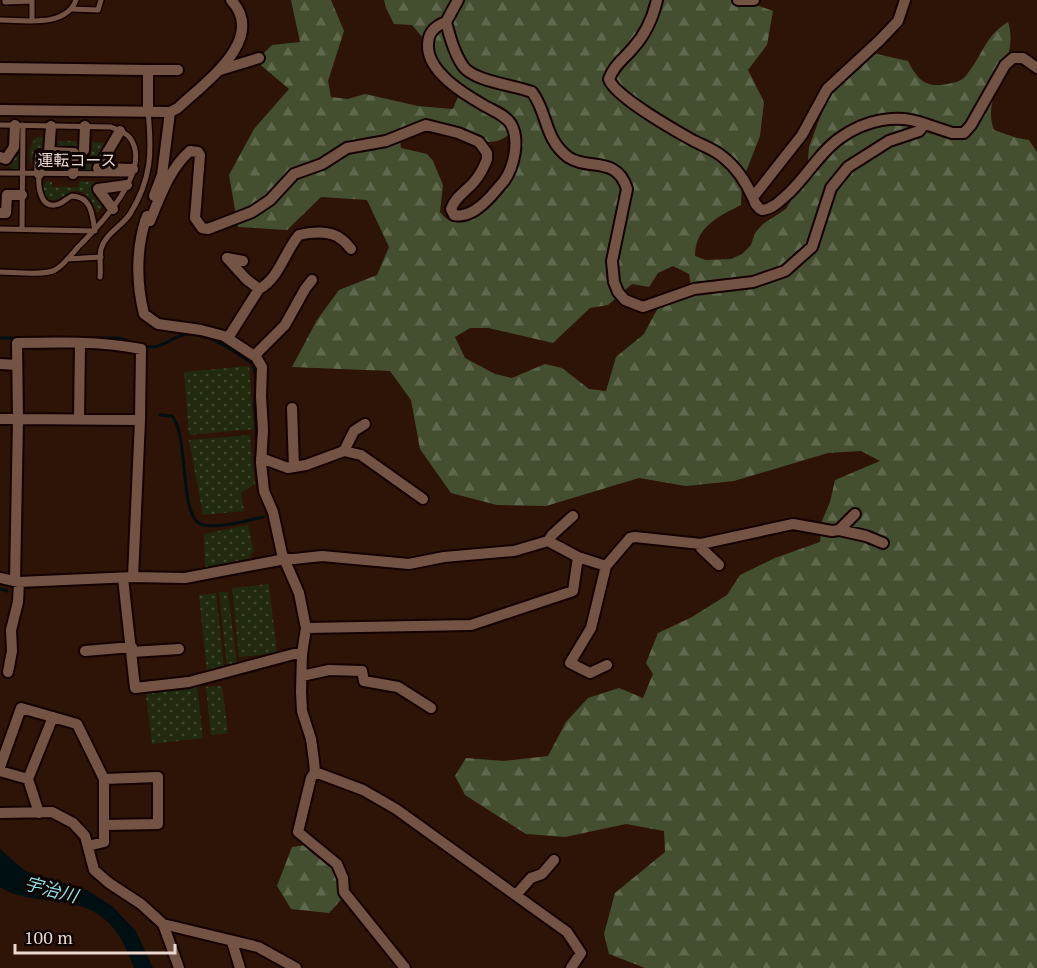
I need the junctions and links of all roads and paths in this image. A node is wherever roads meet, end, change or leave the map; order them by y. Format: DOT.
graph roads {
  1 [pos="5,0"];
  2 [pos="76,0"];
  3 [pos="101,0"];
  4 [pos="231,0"];
  5 [pos="458,0"];
  6 [pos="657,0"];
  7 [pos="738,0"];
  8 [pos="753,0"];
  9 [pos="905,0"];
  10 [pos="32,1"];
  11 [pos="72,9"];
  12 [pos="0,20"];
  13 [pos="32,20"];
  14 [pos="446,22"];
  15 [pos="259,58"];
  16 [pos="0,68"];
  17 [pos="1037,68"];
  18 [pos="148,70"];
  19 [pos="178,70"];
  20 [pos="217,71"];
  21 [pos="0,110"];
  22 [pos="148,111"];
  23 [pos="170,112"];
  24 [pos="925,124"];
  25 [pos="0,125"];
  26 [pos="19,125"];
  27 [pos="51,126"];
  28 [pos="85,126"];
  29 [pos="120,132"];
  30 [pos="84,150"];
  31 [pos="40,155"];
  32 [pos="0,157"];
  33 [pos="0,173"];
  34 [pos="23,174"];
  35 [pos="39,174"];
  36 [pos="73,174"];
  37 [pos="131,176"];
  38 [pos="22,195"];
  39 [pos="753,198"];
  40 [pos="113,209"];
  41 [pos="0,213"];
  42 [pos="145,221"];
  43 [pos="0,228"];
  44 [pos="22,228"];
  45 [pos="95,231"];
  46 [pos="351,249"];
  47 [pos="101,257"];
  48 [pos="67,259"];
  49 [pos="243,261"];
  50 [pos="0,272"];
  51 [pos="100,277"];
  52 [pos="312,280"];
  53 [pos="260,289"];
  54 [pos="228,338"];
  55 [pos="80,343"];
  56 [pos="256,357"];
  57 [pos="0,364"];
  58 [pos="17,364"];
  59 [pos="292,408"];
  60 [pos="0,419"];
  61 [pos="18,419"];
  62 [pos="79,419"];
  63 [pos="140,420"];
  64 [pos="365,424"];
  65 [pos="344,451"];
  66 [pos="261,458"];
  67 [pos="294,467"];
  68 [pos="423,499"];
  69 [pos="855,514"];
  70 [pos="573,516"];
  71 [pos="839,530"];
  72 [pos="548,541"];
  73 [pos="883,543"];
  74 [pos="701,544"];
  75 [pos="578,556"];
  76 [pos="285,559"];
  77 [pos="719,565"];
  78 [pos="606,566"];
  79 [pos="128,577"];
  80 [pos="0,578"];
  81 [pos="17,582"];
  82 [pos="306,628"];
  83 [pos="180,649"];
  84 [pos="132,650"];
  85 [pos="85,651"];
  86 [pos="302,654"];
  87 [pos="607,665"];
  88 [pos="8,672"];
  89 [pos="302,676"];
  90 [pos="431,708"];
  91 [pos="54,717"];
  92 [pos="0,769"];
  93 [pos="315,772"];
  94 [pos="104,778"];
  95 [pos="28,779"];
  96 [pos="0,813"];
  97 [pos="39,813"];
  98 [pos="104,825"];
  99 [pos="88,846"];
  100 [pos="554,860"];
  101 [pos="516,895"];
  102 [pos="163,924"];
  103 [pos="232,942"];
  104 [pos="179,968"];
  105 [pos="240,968"];
  106 [pos="296,968"];
  107 [pos="405,968"];
  108 [pos="571,968"];
  1 -- 10 [label="lane"];
  2 -- 11 [label="lane"];
  3 -- 11 [label="lane"];
  4 -- 20 [label="street"];
  5 -- 14 [label="street"];
  6 -- 39 [label="street"];
  7 -- 8 [label="street"];
  9 -- 39 [label="street"];
  10 -- 13 [label="lane"];
  11 -- 13 [label="lane"];
  12 -- 13 [label="lane"];
  14 -- 24 [label="street"];
  14 -- 42 [label="street"];
  15 -- 20 [label="street"];
  16 -- 18 [label="street"];
  17 -- 24 [label="street"];
  18 -- 19 [label="street"];
  18 -- 22 [label="street"];
  20 -- 23 [label="street"];
  21 -- 22 [label="street"];
  22 -- 23 [label="street"];
  22 -- 47 [label="lane"];
  23 -- 42 [label="street"];
  24 -- 39 [label="street"];
  25 -- 26 [label="lane, 運転コース"];
  26 -- 27 [label="lane, 運転コース"];
  26 -- 32 [label="street"];
  26 -- 34 [label="lane, 運転コース"];
  27 -- 28 [label="lane, 運転コース"];
  27 -- 36 [label="street"];
  28 -- 29 [label="lane, 運転コース"];
  28 -- 30 [label="street"];
  29 -- 37 [label="lane, 運転コース"];
  29 -- 37 [label="street"];
  31 -- 35 [label="street"];
  33 -- 34 [label="lane, 運転コース"];
  34 -- 35 [label="lane, 運転コース"];
  34 -- 38 [label="lane, 運転コース"];
  35 -- 36 [label="lane, 運転コース"];
  35 -- 45 [label="lane"];
  36 -- 37 [label="lane, 運転コース"];
  37 -- 40 [label="lane, 運転コース"];
  37 -- 40 [label="street"];
  38 -- 41 [label="street"];
  38 -- 44 [label="lane, 運転コース"];
  40 -- 45 [label="lane, 運転コース"];
  42 -- 54 [label="street"];
  43 -- 44 [label="lane"];
  44 -- 45 [label="lane"];
  45 -- 48 [label="lane, 運転コース"];
  46 -- 53 [label="street"];
  47 -- 48 [label="lane"];
  47 -- 51 [label="lane"];
  48 -- 50 [label="lane, 運転コース"];
  49 -- 53 [label="street"];
  52 -- 56 [label="street"];
  53 -- 54 [label="street"];
  54 -- 56 [label="street"];
  55 -- 58 [label="street"];
  55 -- 62 [label="street"];
  55 -- 63 [label="street"];
  56 -- 66 [label="street"];
  57 -- 58 [label="street"];
  58 -- 61 [label="street"];
  59 -- 67 [label="street"];
  60 -- 61 [label="street"];
  61 -- 62 [label="street"];
  61 -- 81 [label="street"];
  62 -- 63 [label="street"];
  63 -- 79 [label="street"];
  64 -- 65 [label="street"];
  65 -- 67 [label="street"];
  65 -- 68 [label="street"];
  66 -- 67 [label="street"];
  66 -- 76 [label="street"];
  69 -- 71 [label="street"];
  70 -- 72 [label="street"];
  71 -- 73 [label="street"];
  71 -- 74 [label="street"];
  72 -- 75 [label="street"];
  72 -- 76 [label="street"];
  74 -- 77 [label="street"];
  74 -- 78 [label="street"];
  75 -- 78 [label="street"];
  75 -- 82 [label="street"];
  76 -- 79 [label="street"];
  76 -- 82 [label="street"];
  78 -- 87 [label="street"];
  79 -- 81 [label="street"];
  79 -- 84 [label="street"];
  80 -- 81 [label="street"];
  81 -- 88 [label="street"];
  82 -- 86 [label="street"];
  83 -- 84 [label="street"];
  84 -- 85 [label="street"];
  84 -- 86 [label="street"];
  86 -- 89 [label="street"];
  89 -- 90 [label="street"];
  89 -- 93 [label="street"];
  91 -- 92 [label="street"];
  91 -- 94 [label="street"];
  91 -- 95 [label="street"];
  92 -- 95 [label="street"];
  93 -- 101 [label="street"];
  93 -- 107 [label="street"];
  94 -- 98 [label="street"];
  94 -- 98 [label="street"];
  95 -- 97 [label="street"];
  96 -- 97 [label="street"];
  97 -- 99 [label="street"];
  98 -- 99 [label="street"];
  99 -- 102 [label="street"];
  100 -- 101 [label="street"];
  101 -- 108 [label="street"];
  102 -- 103 [label="street"];
  102 -- 104 [label="street"];
  103 -- 105 [label="street"];
  103 -- 106 [label="street"];
}
